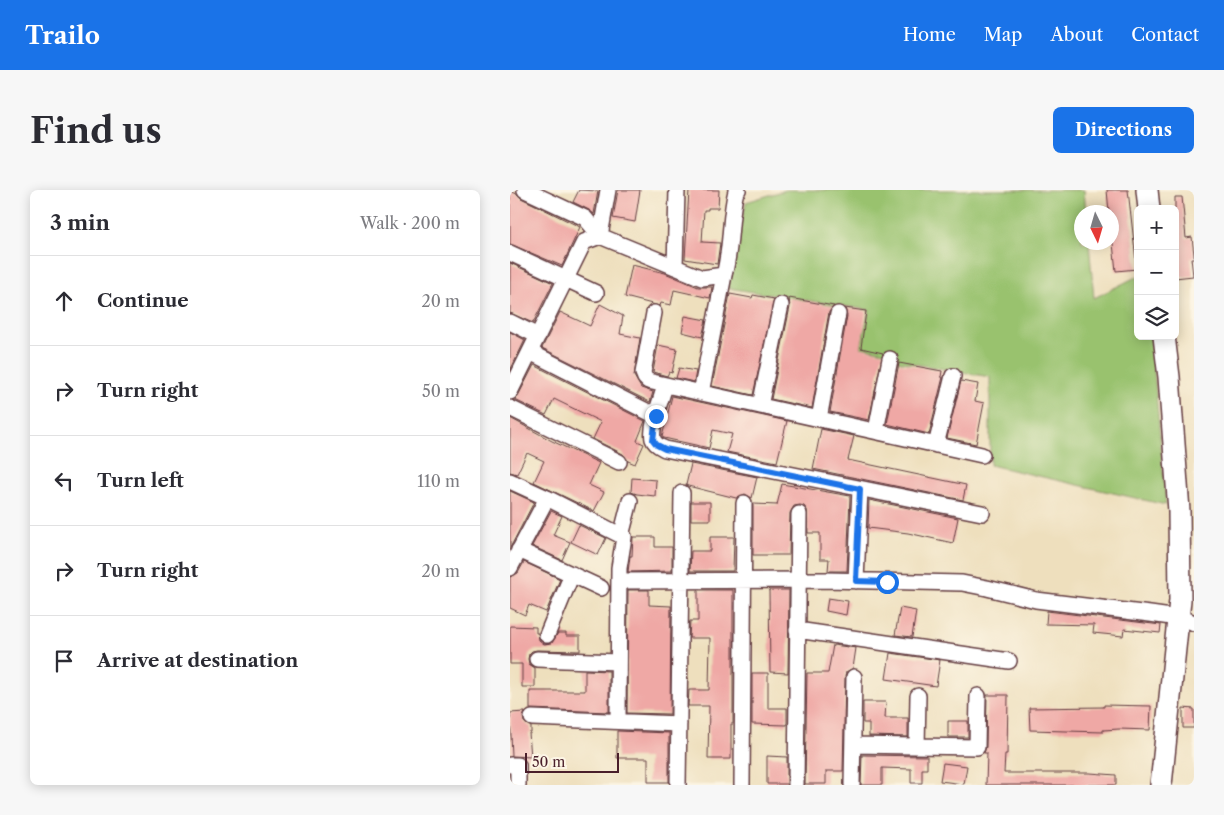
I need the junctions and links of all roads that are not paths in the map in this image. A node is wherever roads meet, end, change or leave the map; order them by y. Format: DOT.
graph roads {
  1 [pos="525,190"];
  2 [pos="608,190"];
  3 [pos="677,190"];
  4 [pos="738,190"];
  5 [pos="1147,190"];
  6 [pos="1149,205"];
  7 [pos="600,236"];
  8 [pos="510,253"];
  9 [pos="675,266"];
  10 [pos="724,275"];
  11 [pos="566,279"];
  12 [pos="596,293"];
  13 [pos="781,305"];
  14 [pos="654,313"];
  15 [pos="838,314"];
  16 [pos="510,322"];
  17 [pos="538,336"];
  18 [pos="1164,340"];
  19 [pos="530,352"];
  20 [pos="890,359"];
  21 [pos="953,376"];
  22 [pos="666,385"];
  23 [pos="511,390"];
  24 [pos="702,393"];
  25 [pos="760,406"];
  26 [pos="510,408"];
  27 [pos="656,416"];
  28 [pos="819,419"];
  29 [pos="876,431"];
  30 [pos="936,445"];
  31 [pos="982,455"];
  32 [pos="619,462"];
  33 [pos="510,481"];
  34 [pos="860,489"];
  35 [pos="682,493"];
  36 [pos="547,498"];
  37 [pos="630,500"];
  38 [pos="744,503"];
  39 [pos="1187,508"];
  40 [pos="982,513"];
  41 [pos="798,514"];
  42 [pos="622,536"];
  43 [pos="1187,546"];
  44 [pos="519,550"];
  45 [pos="510,568"];
  46 [pos="572,574"];
  47 [pos="619,581"];
  48 [pos="681,581"];
  49 [pos="742,581"];
  50 [pos="798,581"];
  51 [pos="856,581"];
  52 [pos="601,588"];
  53 [pos="1187,610"];
  54 [pos="798,630"];
  55 [pos="547,635"];
  56 [pos="538,659"];
  57 [pos="1009,661"];
  58 [pos="618,662"];
  59 [pos="854,677"];
  60 [pos="918,696"];
  61 [pos="978,696"];
  62 [pos="532,718"];
  63 [pos="618,722"];
  64 [pos="679,724"];
  65 [pos="853,745"];
  66 [pos="917,746"];
  67 [pos="510,765"];
  68 [pos="518,785"];
  69 [pos="678,785"];
  70 [pos="742,785"];
  71 [pos="796,785"];
  72 [pos="852,785"];
  73 [pos="1161,785"];
  1 -- 7 [label="street"];
  2 -- 7 [label="street"];
  3 -- 9 [label="street"];
  4 -- 10 [label="street"];
  5 -- 6 [label="street"];
  7 -- 9 [label="street"];
  7 -- 11 [label="street"];
  8 -- 11 [label="street"];
  9 -- 10 [label="street"];
  10 -- 24 [label="street"];
  11 -- 12 [label="street"];
  11 -- 17 [label="street"];
  13 -- 25 [label="street"];
  14 -- 22 [label="street"];
  15 -- 28 [label="street"];
  16 -- 17 [label="street"];
  17 -- 19 [label="street"];
  18 -- 39 [label="street"];
  19 -- 23 [label="street"];
  19 -- 27 [label="street"];
  20 -- 29 [label="street"];
  21 -- 30 [label="street"];
  22 -- 24 [label="street"];
  22 -- 27 [label="street"];
  24 -- 25 [label="street"];
  25 -- 28 [label="street"];
  26 -- 32 [label="street"];
  27 -- 34 [label="street"];
  28 -- 29 [label="street"];
  29 -- 30 [label="street"];
  30 -- 31 [label="street"];
  33 -- 36 [label="street"];
  34 -- 40 [label="street"];
  34 -- 51 [label="street"];
  35 -- 48 [label="street"];
  36 -- 42 [label="street"];
  36 -- 44 [label="street"];
  37 -- 42 [label="street"];
  38 -- 49 [label="street"];
  39 -- 43 [label="street"];
  41 -- 50 [label="street"];
  42 -- 47 [label="street"];
  43 -- 53 [label="street"];
  44 -- 45 [label="street"];
  44 -- 46 [label="street"];
  46 -- 52 [label="street"];
  46 -- 55 [label="street"];
  47 -- 48 [label="street"];
  47 -- 58 [label="street"];
  48 -- 49 [label="street"];
  48 -- 64 [label="street"];
  49 -- 50 [label="street"];
  49 -- 70 [label="street"];
  50 -- 51 [label="street"];
  50 -- 54 [label="street"];
  51 -- 53 [label="street"];
  53 -- 73 [label="street"];
  54 -- 57 [label="street"];
  54 -- 71 [label="street"];
  56 -- 58 [label="street"];
  58 -- 63 [label="street"];
  59 -- 65 [label="street"];
  60 -- 66 [label="street"];
  61 -- 66 [label="street"];
  62 -- 63 [label="street"];
  63 -- 64 [label="street"];
  64 -- 69 [label="street"];
  65 -- 66 [label="street"];
  65 -- 72 [label="street"];
  67 -- 68 [label="street"];
}
